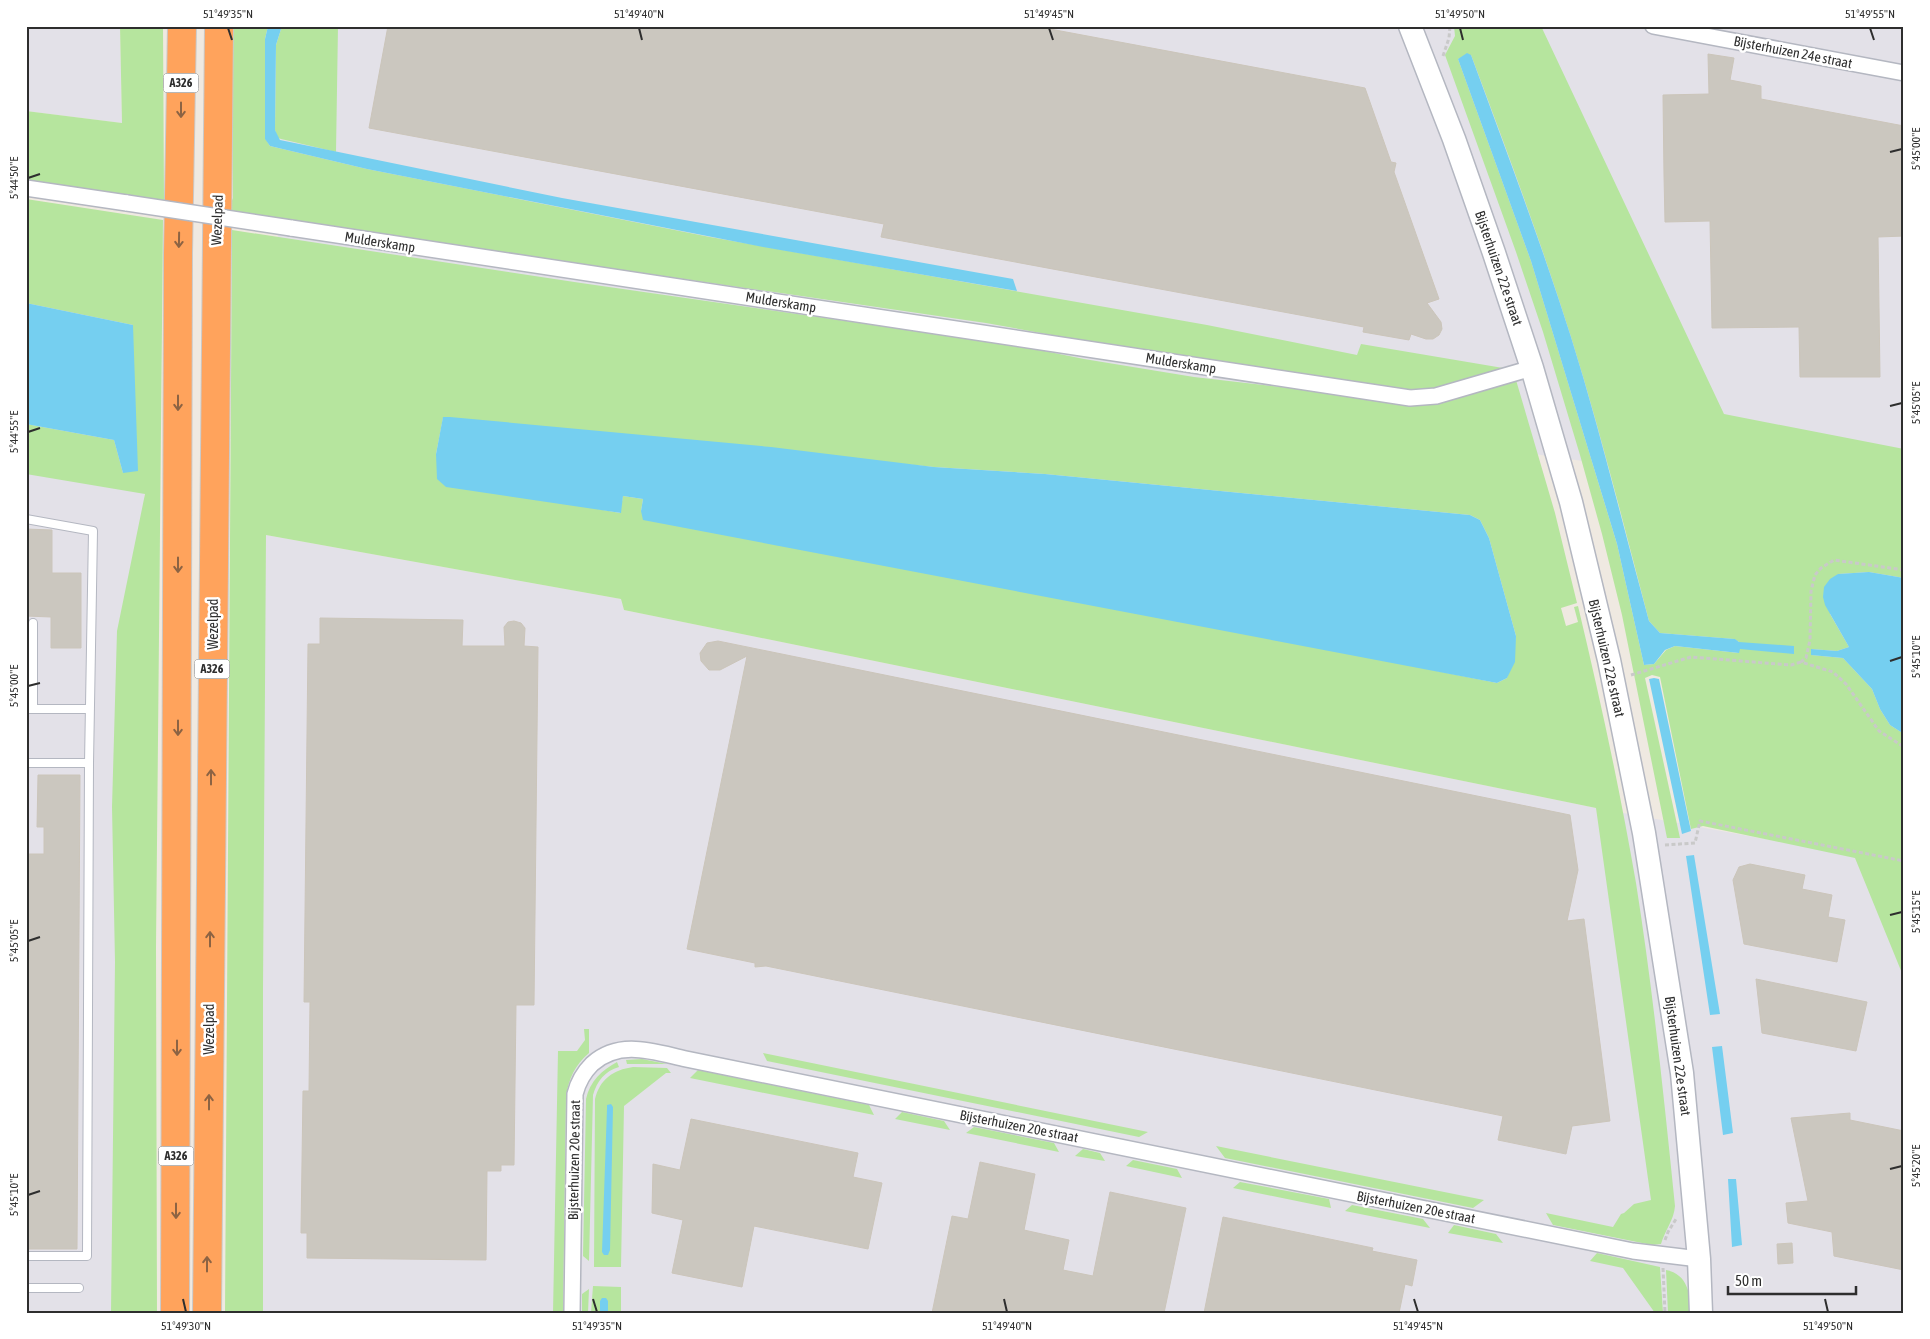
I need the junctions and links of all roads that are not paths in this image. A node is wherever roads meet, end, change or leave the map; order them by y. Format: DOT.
graph roads {
  1 [pos="182,26"];
  2 [pos="219,26"];
  3 [pos="1652,26"];
  4 [pos="1412,27"];
  5 [pos="1904,73"];
  6 [pos="26,188"];
  7 [pos="1532,368"];
  8 [pos="26,518"];
  9 [pos="33,622"];
  10 [pos="30,709"];
  11 [pos="90,709"];
  12 [pos="26,762"];
  13 [pos="89,762"];
  14 [pos="26,1256"];
  15 [pos="1699,1259"];
  16 [pos="26,1288"];
  17 [pos="79,1288"];
  18 [pos="175,1313"];
  19 [pos="207,1313"];
  20 [pos="572,1313"];
  21 [pos="1701,1313"];
  1 -- 18 [label="highway, A326, one-way"];
  19 -- 2 [label="highway, Wezelpad / A326, one-way"];
  3 -- 5 [label="street, Bijsterhuizen 24e straat"];
  4 -- 7 [label="main road, Bijsterhuizen 22e straat"];
  6 -- 7 [label="street, Mulderskamp, bridge"];
  7 -- 15 [label="main road, Bijsterhuizen 22e straat"];
  8 -- 11 [label="lane"];
  9 -- 10 [label="lane"];
  10 -- 11 [label="lane"];
  11 -- 13 [label="lane"];
  12 -- 13 [label="lane"];
  13 -- 14 [label="lane"];
  15 -- 20 [label="street, Bijsterhuizen 20e straat"];
  15 -- 21 [label="main road, Bijsterhuizen 22e straat"];
  16 -- 17 [label="lane"];
}
